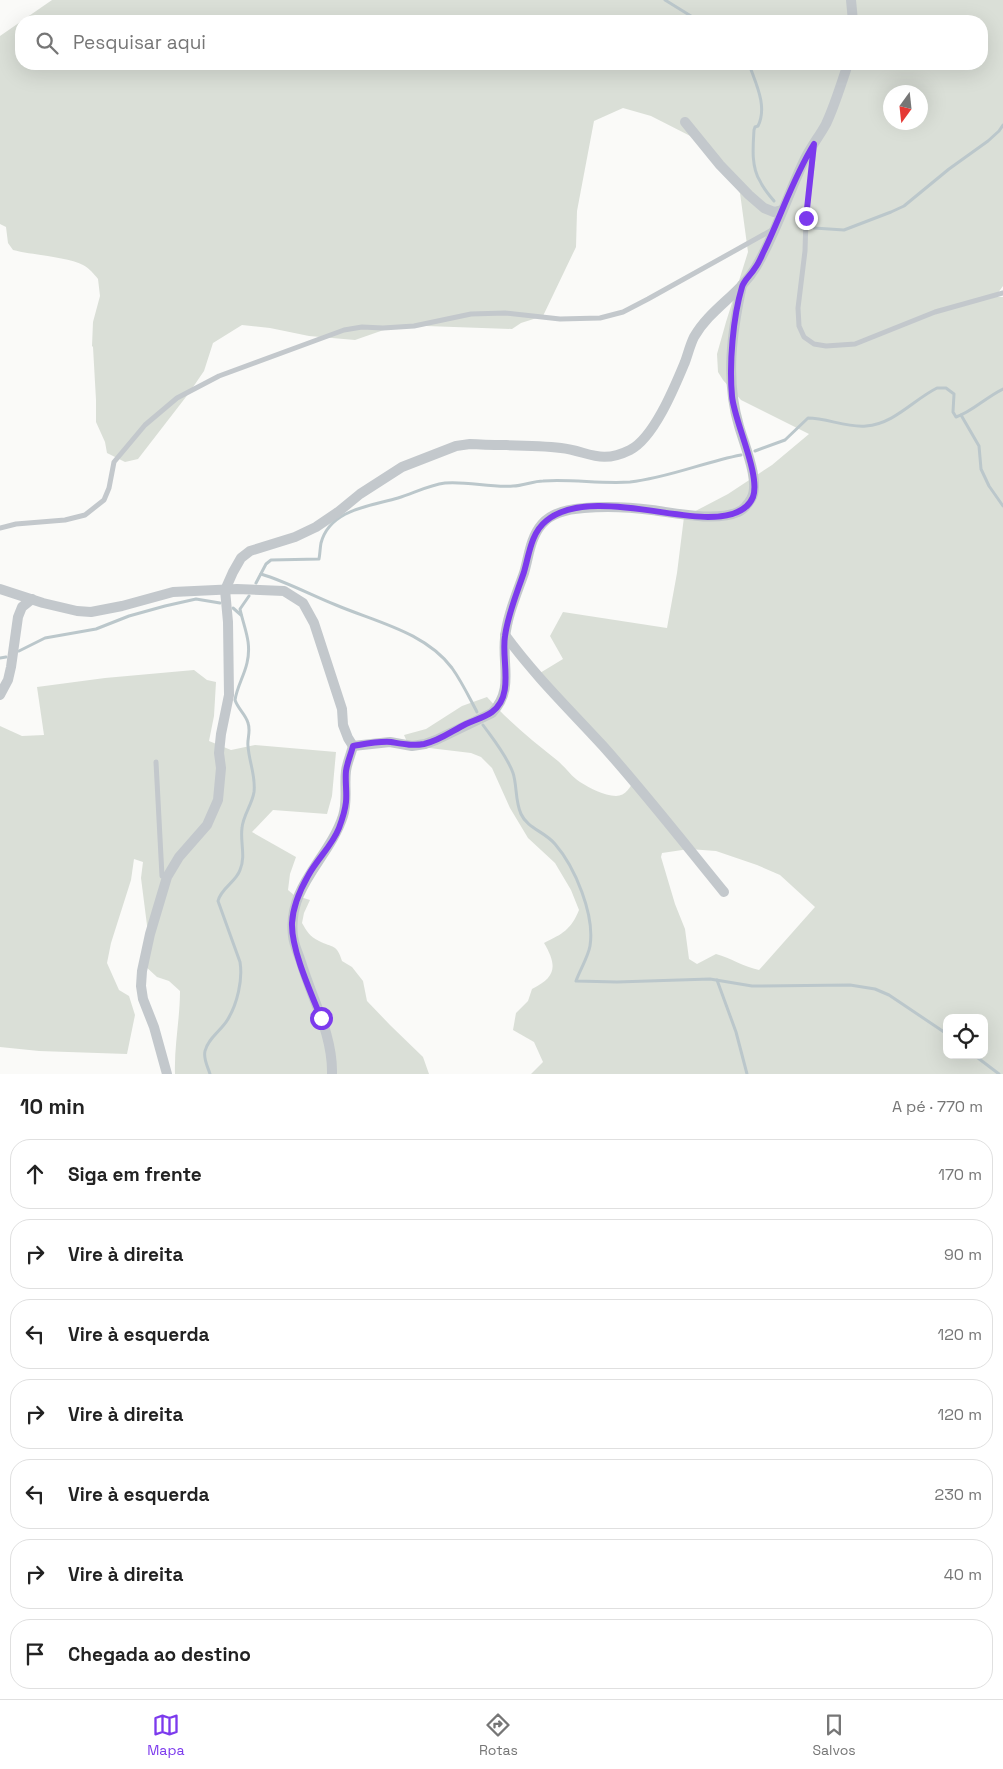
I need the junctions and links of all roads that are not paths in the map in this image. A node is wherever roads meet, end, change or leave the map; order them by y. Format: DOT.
graph roads {
  1 [pos="851,0"];
  2 [pos="852,15"];
  3 [pos="846,70"];
  4 [pos="685,122"];
  5 [pos="814,144"];
  6 [pos="782,210"];
  7 [pos="774,229"];
  8 [pos="742,284"];
  9 [pos="1003,293"];
  10 [pos="0,528"];
  11 [pos="0,589"];
  12 [pos="225,590"];
  13 [pos="32,599"];
  14 [pos="505,635"];
  15 [pos="0,695"];
  16 [pos="353,746"];
  17 [pos="156,762"];
  18 [pos="167,877"];
  19 [pos="724,892"];
  20 [pos="167,1074"];
  21 [pos="332,1074"];
  1 -- 2 [label="street"];
  3 -- 5 [label="street"];
  4 -- 6 [label="street"];
  5 -- 6 [label="street"];
  5 -- 9 [label="lane"];
  6 -- 7 [label="street"];
  7 -- 8 [label="street"];
  7 -- 10 [label="lane"];
  8 -- 12 [label="street"];
  8 -- 14 [label="street"];
  11 -- 13 [label="street"];
  12 -- 13 [label="street"];
  12 -- 16 [label="street"];
  12 -- 18 [label="street"];
  13 -- 15 [label="street"];
  14 -- 16 [label="street"];
  14 -- 19 [label="street"];
  16 -- 21 [label="street"];
  17 -- 18 [label="lane"];
  18 -- 20 [label="street"];
}
